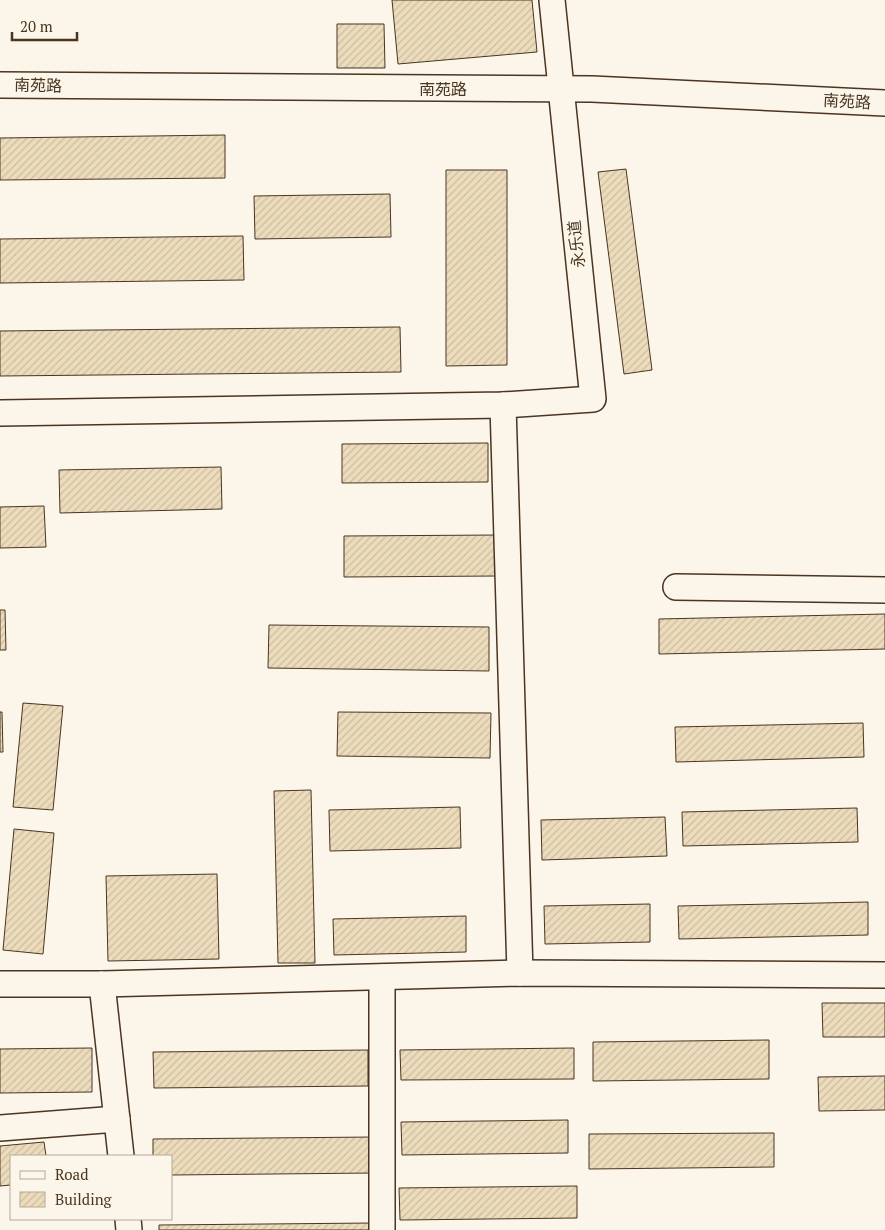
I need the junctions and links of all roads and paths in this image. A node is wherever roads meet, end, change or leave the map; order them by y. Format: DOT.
graph roads {
  1 [pos="552,0"];
  2 [pos="0,85"];
  3 [pos="560,94"];
  4 [pos="0,95"];
  5 [pos="885,103"];
  6 [pos="885,112"];
  7 [pos="503,405"];
  8 [pos="0,412"];
  9 [pos="676,587"];
  10 [pos="885,590"];
  11 [pos="520,973"];
  12 [pos="885,974"];
  13 [pos="382,977"];
  14 [pos="0,984"];
  15 [pos="102,984"];
  16 [pos="117,1119"];
  17 [pos="0,1128"];
  18 [pos="121,1155"];
  19 [pos="382,1230"];
  1 -- 3 [label="street, 永乐道"];
  2 -- 3 [label="street, 南苑路"];
  3 -- 4 [label="street, 南苑路"];
  3 -- 5 [label="street, 南苑路"];
  3 -- 6 [label="street, 南苑路"];
  3 -- 7 [label="street, 永乐道"];
  7 -- 8 [label="street"];
  7 -- 11 [label="street"];
  9 -- 10 [label="street"];
  11 -- 12 [label="street"];
  11 -- 13 [label="street"];
  13 -- 15 [label="street"];
  13 -- 19 [label="street"];
  14 -- 15 [label="street"];
  15 -- 16 [label="street"];
  16 -- 17 [label="street"];
  16 -- 18 [label="street"];
}
